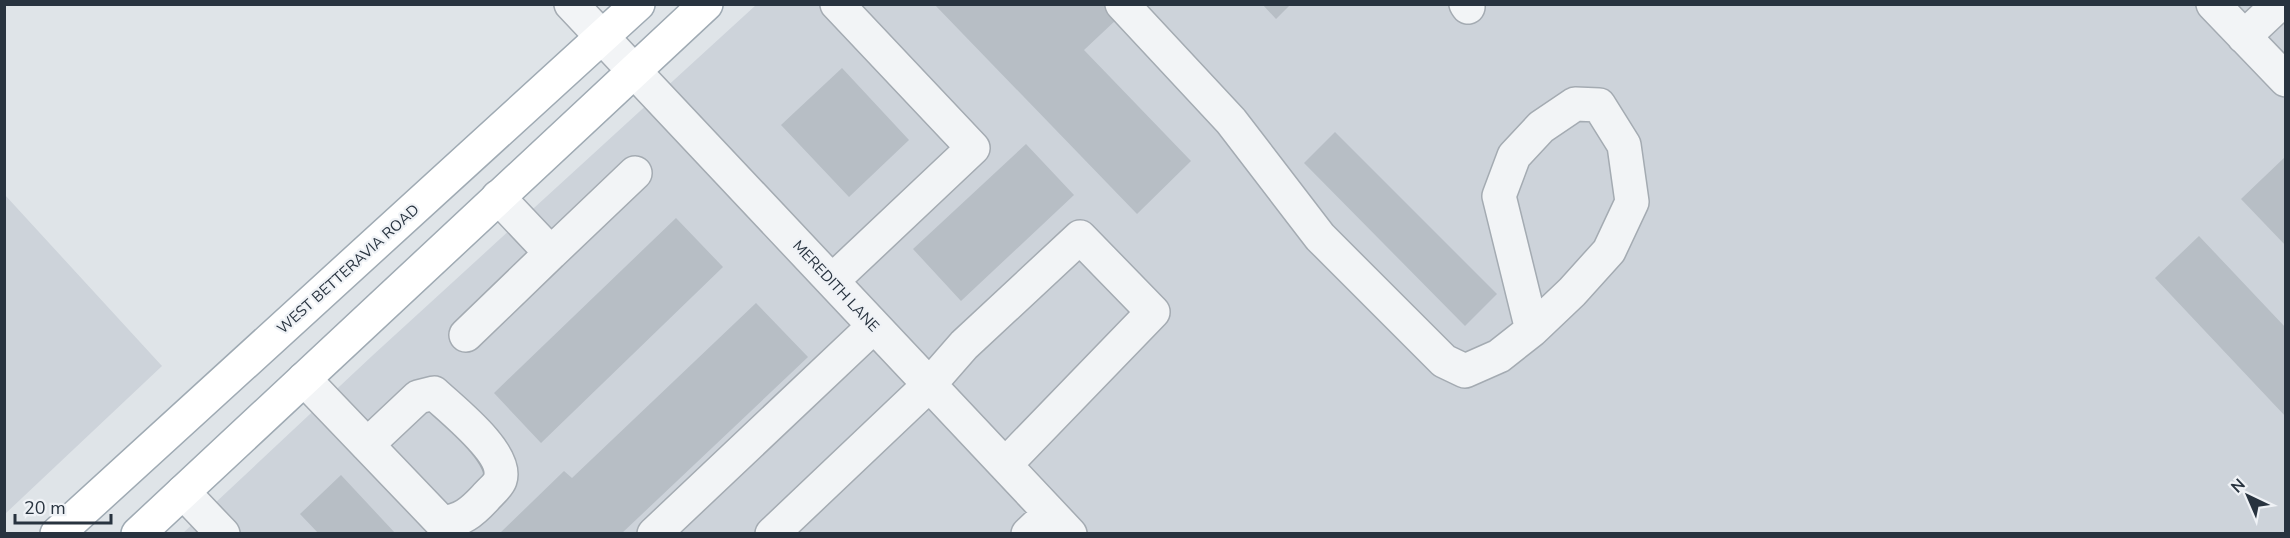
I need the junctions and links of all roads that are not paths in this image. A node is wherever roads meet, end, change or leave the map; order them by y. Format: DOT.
graph roads {
  1 [pos="571,4"];
  2 [pos="638,4"];
  3 [pos="706,4"];
  4 [pos="837,4"];
  5 [pos="1122,4"];
  6 [pos="2212,4"];
  7 [pos="2279,4"];
  8 [pos="602,38"];
  9 [pos="2244,38"];
  10 [pos="633,71"];
  11 [pos="2286,81"];
  12 [pos="635,173"];
  13 [pos="498,197"];
  14 [pos="551,253"];
  15 [pos="832,281"];
  16 [pos="874,326"];
  17 [pos="1532,330"];
  18 [pos="466,335"];
  19 [pos="304,379"];
  20 [pos="930,385"];
  21 [pos="367,445"];
  22 [pos="1005,465"];
  23 [pos="183,492"];
  24 [pos="1049,527"];
  25 [pos="57,534"];
  26 [pos="138,534"];
  27 [pos="223,534"];
  28 [pos="654,534"];
  29 [pos="772,534"];
  1 -- 8 [label="street, MEREDITH LANE"];
  2 -- 8 [label="main road, WEST BETTERAVIA ROAD"];
  3 -- 10 [label="main road"];
  4 -- 15 [label="street"];
  5 -- 17 [label="street"];
  6 -- 9 [label="street"];
  7 -- 9 [label="street"];
  8 -- 10 [label="street, MEREDITH LANE"];
  8 -- 25 [label="main road, WEST BETTERAVIA ROAD"];
  9 -- 11 [label="street"];
  10 -- 13 [label="main road"];
  10 -- 15 [label="street, MEREDITH LANE"];
  12 -- 14 [label="street"];
  13 -- 14 [label="street"];
  13 -- 19 [label="main road"];
  14 -- 18 [label="street"];
  15 -- 16 [label="street, MEREDITH LANE"];
  16 -- 20 [label="street, MEREDITH LANE"];
  16 -- 28 [label="street"];
  17 -- 17 [label="street"];
  19 -- 21 [label="street"];
  19 -- 23 [label="main road"];
  20 -- 22 [label="street, MEREDITH LANE"];
  20 -- 22 [label="street"];
  20 -- 29 [label="street"];
  22 -- 24 [label="street, MEREDITH LANE"];
  23 -- 26 [label="main road"];
  23 -- 27 [label="street"];
}
